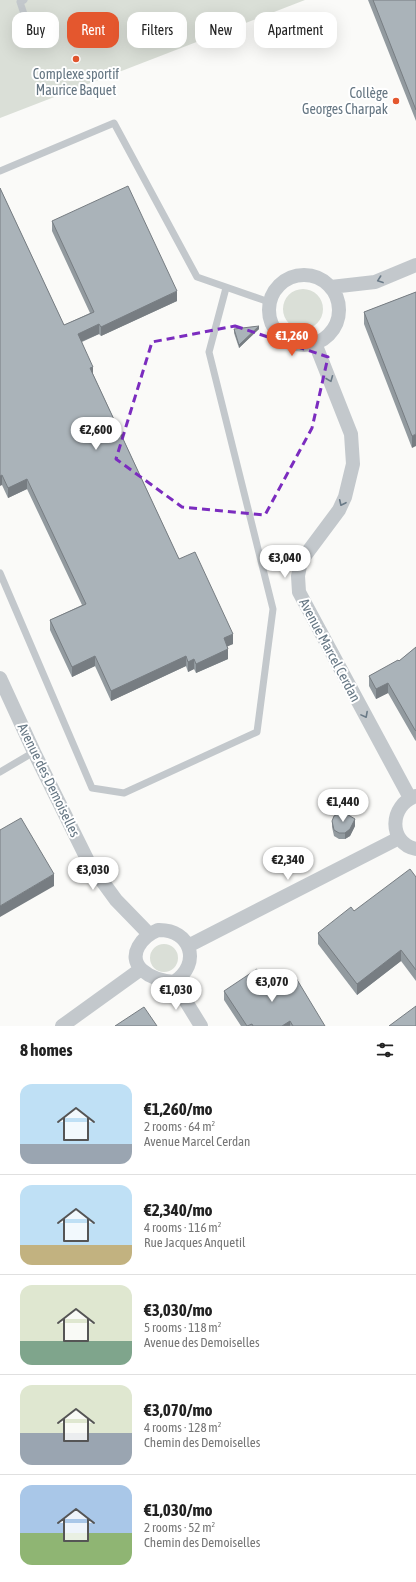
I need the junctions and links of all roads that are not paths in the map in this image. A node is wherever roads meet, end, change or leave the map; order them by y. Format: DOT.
graph roads {
  1 [pos="24,0"];
  2 [pos="23,12"];
  3 [pos="0,171"];
  4 [pos="416,265"];
  5 [pos="331,287"];
  6 [pos="226,288"];
  7 [pos="269,302"];
  8 [pos="316,343"];
  9 [pos="0,573"];
  10 [pos="0,678"];
  11 [pos="34,752"];
  12 [pos="0,772"];
  13 [pos="413,797"];
  14 [pos="399,838"];
  15 [pos="416,849"];
  16 [pos="149,934"];
  17 [pos="188,946"];
  18 [pos="141,969"];
  19 [pos="174,982"];
  20 [pos="62,1026"];
  21 [pos="201,1026"];
  1 -- 2 [label="lane"];
  3 -- 6 [label="lane"];
  4 -- 5 [label="street, one-way"];
  5 -- 7 [label="street"];
  5 -- 8 [label="street"];
  6 -- 7 [label="lane"];
  6 -- 9 [label="lane"];
  7 -- 8 [label="street"];
  8 -- 13 [label="street, Avenue Marcel Cerdan, one-way"];
  10 -- 11 [label="street, Avenue des Demoiselles"];
  11 -- 12 [label="lane"];
  11 -- 16 [label="street, Avenue des Demoiselles"];
  13 -- 14 [label="street"];
  14 -- 15 [label="street"];
  14 -- 17 [label="street"];
  16 -- 17 [label="street"];
  16 -- 18 [label="street"];
  17 -- 19 [label="street"];
  18 -- 19 [label="street"];
  18 -- 20 [label="street"];
  19 -- 21 [label="street"];
}
